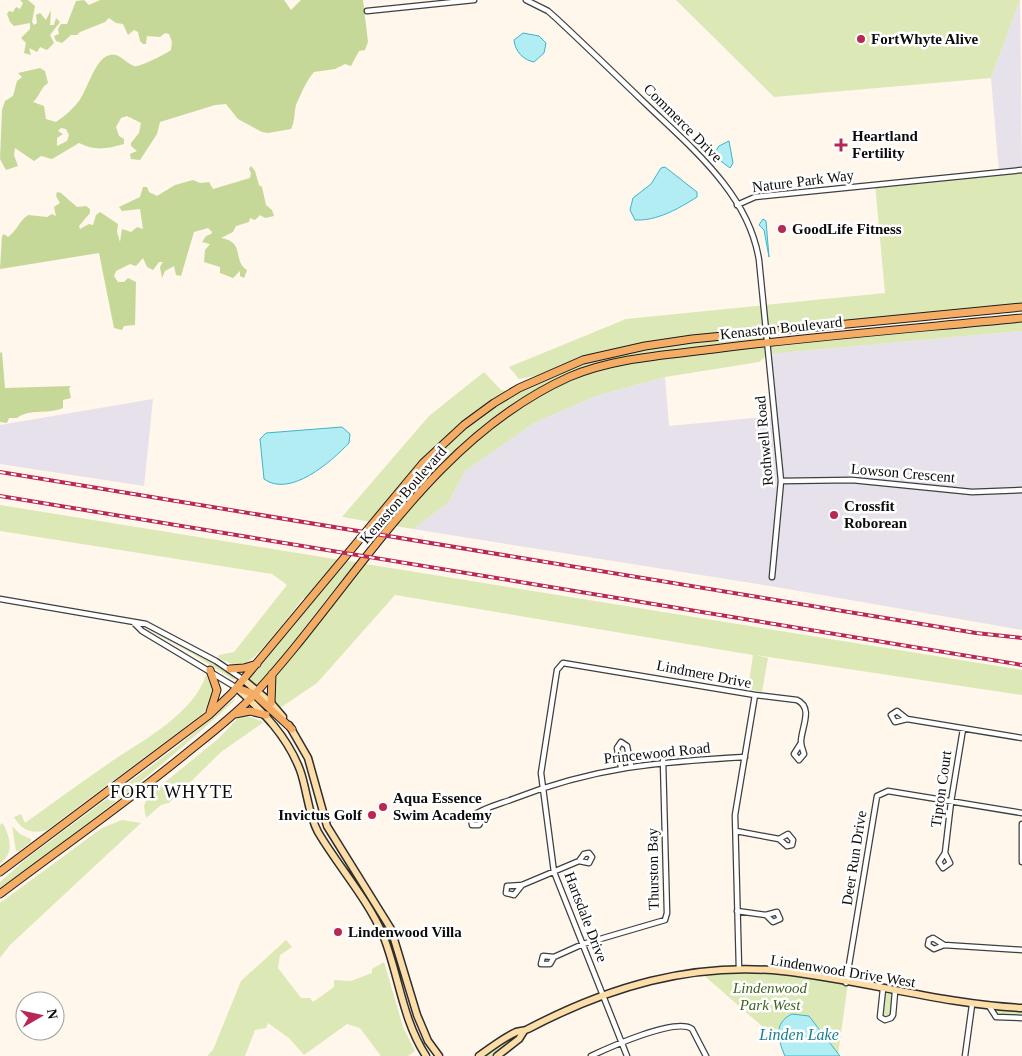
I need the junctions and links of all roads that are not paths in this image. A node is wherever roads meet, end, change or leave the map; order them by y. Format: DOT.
graph roads {
  1 [pos="474,0"];
  2 [pos="526,0"];
  3 [pos="368,12"];
  4 [pos="1022,170"];
  5 [pos="737,205"];
  6 [pos="1022,307"];
  7 [pos="1022,318"];
  8 [pos="767,332"];
  9 [pos="768,342"];
  10 [pos="781,481"];
  11 [pos="1022,490"];
  12 [pos="772,577"];
  13 [pos="0,599"];
  14 [pos="132,622"];
  15 [pos="257,664"];
  16 [pos="230,669"];
  17 [pos="210,670"];
  18 [pos="272,673"];
  19 [pos="244,680"];
  20 [pos="237,688"];
  21 [pos="253,694"];
  22 [pos="755,695"];
  23 [pos="272,704"];
  24 [pos="235,714"];
  25 [pos="209,715"];
  26 [pos="266,715"];
  27 [pos="907,718"];
  28 [pos="292,729"];
  29 [pos="963,729"];
  30 [pos="1022,738"];
  31 [pos="801,743"];
  32 [pos="745,757"];
  33 [pos="663,762"];
  34 [pos="631,766"];
  35 [pos="620,767"];
  36 [pos="543,787"];
  37 [pos="950,802"];
  38 [pos="488,809"];
  39 [pos="1022,813"];
  40 [pos="1022,824"];
  41 [pos="736,831"];
  42 [pos="778,838"];
  43 [pos="945,853"];
  44 [pos="579,861"];
  45 [pos="1022,862"];
  46 [pos="0,872"];
  47 [pos="554,872"];
  48 [pos="522,885"];
  49 [pos="0,894"];
  50 [pos="738,911"];
  51 [pos="766,915"];
  52 [pos="583,944"];
  53 [pos="944,945"];
  54 [pos="1022,950"];
  55 [pos="554,957"];
  56 [pos="739,969"];
  57 [pos="846,982"];
  58 [pos="883,990"];
  59 [pos="895,992"];
  60 [pos="602,994"];
  61 [pos="972,1005"];
  62 [pos="989,1006"];
  63 [pos="1022,1008"];
  64 [pos="1022,1018"];
  65 [pos="524,1031"];
  66 [pos="622,1042"];
  67 [pos="426,1056"];
  68 [pos="438,1056"];
  69 [pos="479,1056"];
  70 [pos="497,1056"];
  71 [pos="591,1056"];
  72 [pos="627,1056"];
  73 [pos="706,1056"];
  74 [pos="965,1056"];
  1 -- 3 [label="street"];
  2 -- 5 [label="street, Commerce Drive"];
  4 -- 5 [label="street, Nature Park Way"];
  5 -- 8 [label="street, Commerce Drive"];
  6 -- 8 [label="main road, Kenaston Boulevard"];
  7 -- 9 [label="main road, Kenaston Boulevard"];
  8 -- 9 [label="street, Rothwell Road"];
  8 -- 15 [label="main road, Kenaston Boulevard"];
  9 -- 10 [label="street, Rothwell Road"];
  9 -- 18 [label="main road, Kenaston Boulevard"];
  10 -- 11 [label="street, Lowson Crescent"];
  10 -- 12 [label="street, Rothwell Road"];
  13 -- 14 [label="street"];
  14 -- 16 [label="street"];
  14 -- 17 [label="street"];
  15 -- 16 [label="main road"];
  15 -- 19 [label="main road, Kenaston Boulevard"];
  16 -- 19 [label="street"];
  17 -- 20 [label="street"];
  17 -- 25 [label="main road"];
  18 -- 21 [label="main road, Kenaston Boulevard"];
  18 -- 23 [label="main road"];
  19 -- 20 [label="main road, Kenaston Boulevard"];
  19 -- 21 [label="street"];
  20 -- 21 [label="main road"];
  20 -- 25 [label="main road, Kenaston Boulevard"];
  21 -- 23 [label="street"];
  21 -- 24 [label="main road, Kenaston Boulevard"];
  21 -- 26 [label="street"];
  21 -- 28 [label="main road"];
  22 -- 31 [label="street"];
  22 -- 32 [label="street, Lindmere Drive"];
  22 -- 36 [label="street, Lindmere Drive"];
  23 -- 28 [label="street"];
  24 -- 26 [label="main road"];
  24 -- 49 [label="main road, Kenaston Boulevard"];
  25 -- 46 [label="main road, Kenaston Boulevard"];
  26 -- 67 [label="street"];
  27 -- 29 [label="street"];
  28 -- 68 [label="street"];
  29 -- 30 [label="street"];
  29 -- 37 [label="street, Tipton Court"];
  32 -- 33 [label="street, Princewood Road"];
  32 -- 41 [label="street, Lindmere Drive"];
  33 -- 34 [label="street, Princewood Road"];
  33 -- 52 [label="street, Thurston Bay"];
  34 -- 35 [label="street, Princewood Road"];
  34 -- 35 [label="street"];
  35 -- 36 [label="street, Princewood Road"];
  36 -- 38 [label="street, Princewood Road"];
  36 -- 47 [label="street, Hartsdale Drive"];
  37 -- 39 [label="street, Deer Run Drive"];
  37 -- 43 [label="street, Tipton Court"];
  37 -- 57 [label="street, Deer Run Drive"];
  40 -- 45 [label="street"];
  41 -- 42 [label="street"];
  41 -- 50 [label="street, Lindmere Drive"];
  44 -- 47 [label="street"];
  47 -- 48 [label="street"];
  47 -- 52 [label="street, Hartsdale Drive"];
  50 -- 51 [label="street"];
  50 -- 56 [label="street, Lindmere Drive"];
  52 -- 55 [label="street, Thurston Bay"];
  52 -- 60 [label="street, Hartsdale Drive"];
  53 -- 54 [label="street"];
  56 -- 57 [label="street, Lindenwood Drive West"];
  56 -- 60 [label="street, Lindenwood Drive West"];
  57 -- 58 [label="street, Lindenwood Drive West"];
  58 -- 59 [label="street, Lindenwood Drive West"];
  58 -- 59 [label="street"];
  59 -- 61 [label="street, Lindenwood Drive West"];
  60 -- 65 [label="street, Lindenwood Drive West"];
  60 -- 66 [label="street, Hartsdale Drive"];
  61 -- 62 [label="street, Lindenwood Drive West"];
  61 -- 74 [label="street"];
  62 -- 63 [label="street, Lindenwood Drive West"];
  62 -- 64 [label="street, Lindenwood Drive West"];
  65 -- 69 [label="street, Lindenwood Drive West"];
  65 -- 70 [label="street, Lindenwood Drive West"];
  66 -- 71 [label="street"];
  66 -- 72 [label="street, Hartsdale Drive"];
  66 -- 73 [label="street"];
}
